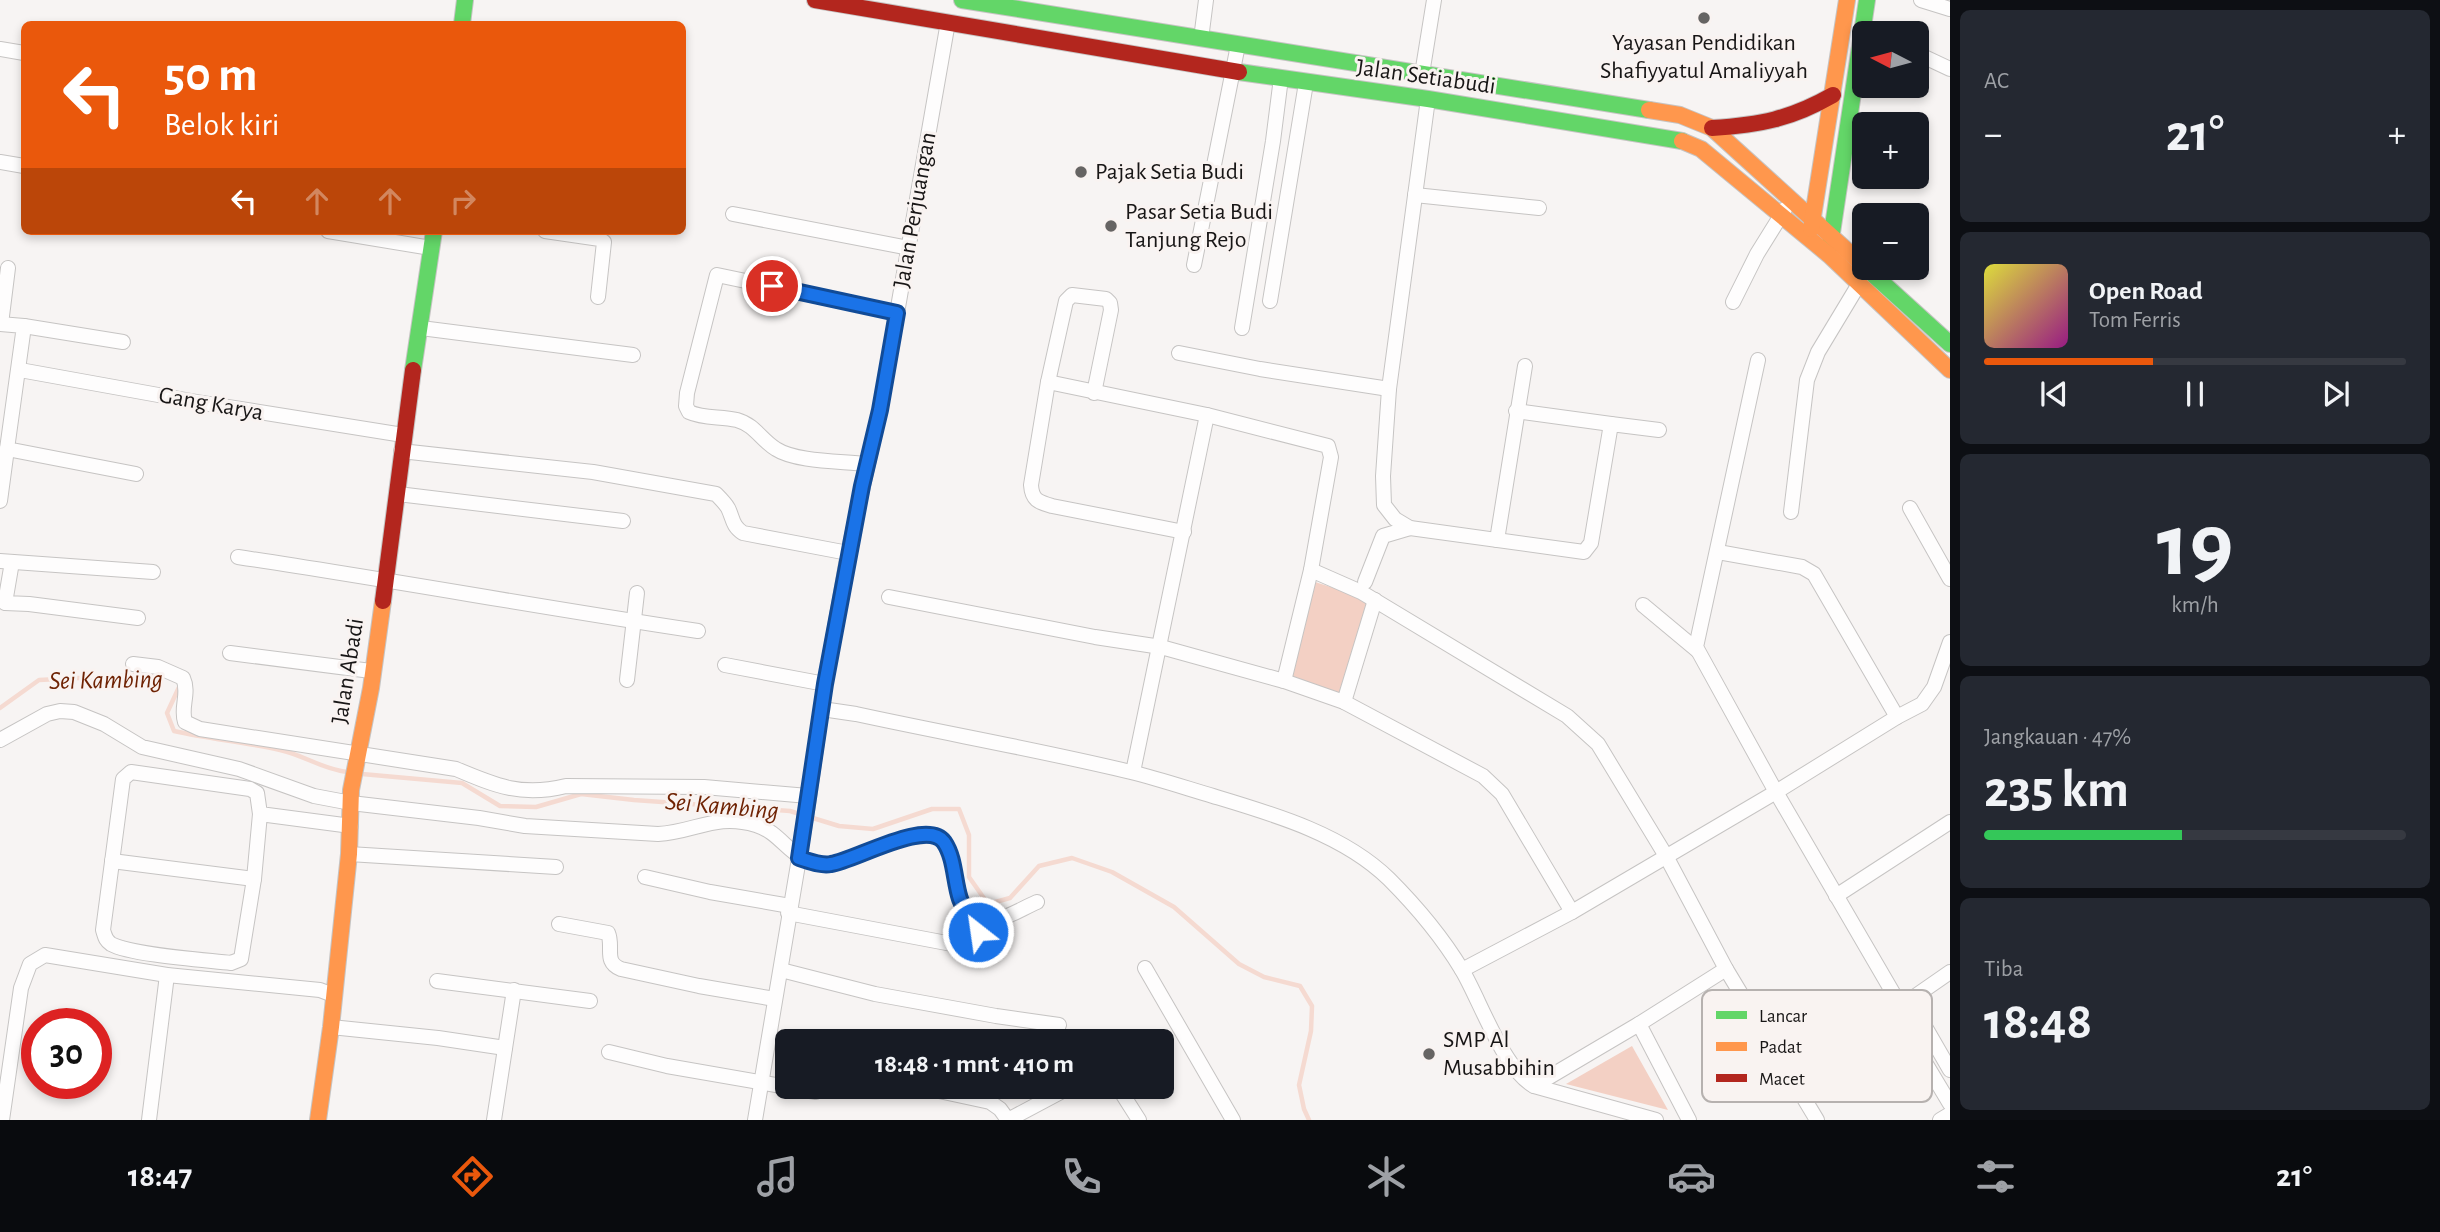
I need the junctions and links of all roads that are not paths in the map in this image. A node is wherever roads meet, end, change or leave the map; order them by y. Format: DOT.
graph roads {
  1 [pos="466,0"];
  2 [pos="815,0"];
  3 [pos="962,0"];
  4 [pos="1206,0"];
  5 [pos="1434,0"];
  6 [pos="1846,0"];
  7 [pos="1867,0"];
  8 [pos="1921,0"];
  9 [pos="1037,6"];
  10 [pos="1950,9"];
  11 [pos="462,21"];
  12 [pos="1865,21"];
  13 [pos="948,22"];
  14 [pos="1201,39"];
  15 [pos="1238,46"];
  16 [pos="0,49"];
  17 [pos="21,52"];
  18 [pos="1929,59"];
  19 [pos="1950,69"];
  20 [pos="1233,70"];
  21 [pos="1422,74"];
  22 [pos="1281,78"];
  23 [pos="1306,83"];
  24 [pos="1833,95"];
  25 [pos="1855,98"];
  26 [pos="1428,99"];
  27 [pos="1712,128"];
  28 [pos="0,162"];
  29 [pos="21,166"];
  30 [pos="1841,176"];
  31 [pos="1415,195"];
  32 [pos="1792,198"];
  33 [pos="1539,208"];
  34 [pos="733,214"];
  35 [pos="1782,214"];
  36 [pos="1813,218"];
  37 [pos="352,235"];
  38 [pos="433,235"];
  39 [pos="572,235"];
  40 [pos="1832,237"];
  41 [pos="1810,238"];
  42 [pos="1852,241"];
  43 [pos="909,247"];
  44 [pos="431,248"];
  45 [pos="1829,254"];
  46 [pos="1852,255"];
  47 [pos="1194,265"];
  48 [pos="8,268"];
  49 [pos="1879,280"];
  50 [pos="1859,284"];
  51 [pos="598,297"];
  52 [pos="1270,301"];
  53 [pos="1732,302"];
  54 [pos="897,313"];
  55 [pos="1,324"];
  56 [pos="24,326"];
  57 [pos="421,328"];
  58 [pos="1242,328"];
  59 [pos="123,342"];
  60 [pos="1950,344"];
  61 [pos="1179,353"];
  62 [pos="633,355"];
  63 [pos="1758,359"];
  64 [pos="1525,366"];
  65 [pos="20,370"];
  66 [pos="1950,370"];
  67 [pos="1048,382"];
  68 [pos="1389,389"];
  69 [pos="1094,393"];
  70 [pos="1516,411"];
  71 [pos="1208,415"];
  72 [pos="1611,424"];
  73 [pos="1659,430"];
  74 [pos="402,443"];
  75 [pos="7,449"];
  76 [pos="866,464"];
  77 [pos="136,474"];
  78 [pos="398,494"];
  79 [pos="0,501"];
  80 [pos="1384,505"];
  81 [pos="1910,508"];
  82 [pos="1791,512"];
  83 [pos="623,521"];
  84 [pos="1410,528"];
  85 [pos="1184,532"];
  86 [pos="1383,536"];
  87 [pos="1497,540"];
  88 [pos="1718,552"];
  89 [pos="848,553"];
  90 [pos="238,557"];
  91 [pos="6,562"];
  92 [pos="1311,570"];
  93 [pos="153,572"];
  94 [pos="386,579"];
  95 [pos="1950,579"];
  96 [pos="1365,582"];
  97 [pos="637,593"];
  98 [pos="889,597"];
  99 [pos="1375,600"];
  100 [pos="3,603"];
  101 [pos="1643,605"];
  102 [pos="138,618"];
  103 [pos="634,622"];
  104 [pos="698,631"];
  105 [pos="1950,642"];
  106 [pos="1161,647"];
  107 [pos="1697,650"];
  108 [pos="230,653"];
  109 [pos="133,664"];
  110 [pos="725,665"];
  111 [pos="372,671"];
  112 [pos="627,680"];
  113 [pos="1284,681"];
  114 [pos="825,684"];
  115 [pos="1344,702"];
  116 [pos="822,709"];
  117 [pos="1897,717"];
  118 [pos="0,740"];
  119 [pos="356,757"];
  120 [pos="1133,772"];
  121 [pos="1776,792"];
  122 [pos="351,796"];
  123 [pos="808,801"];
  124 [pos="260,814"];
  125 [pos="1950,822"];
  126 [pos="351,825"];
  127 [pos="349,853"];
  128 [pos="799,855"];
  129 [pos="1666,856"];
  130 [pos="112,861"];
  131 [pos="556,867"];
  132 [pos="645,877"];
  133 [pos="254,879"];
  134 [pos="1836,896"];
  135 [pos="1037,902"];
  136 [pos="789,909"];
  137 [pos="1572,912"];
  138 [pos="973,917"];
  139 [pos="559,924"];
  140 [pos="1145,968"];
  141 [pos="781,970"];
  142 [pos="1462,970"];
  143 [pos="1726,970"];
  144 [pos="1950,972"];
  145 [pos="167,975"];
  146 [pos="437,981"];
  147 [pos="514,990"];
  148 [pos="1738,990"];
  149 [pos="1891,990"];
  150 [pos="1926,990"];
  151 [pos="332,995"];
  152 [pos="775,999"];
  153 [pos="590,1001"];
  154 [pos="1639,1024"];
  155 [pos="1059,1025"];
  156 [pos="331,1027"];
  157 [pos="1932,1039"];
  158 [pos="505,1048"];
  159 [pos="609,1052"];
  160 [pos="1950,1070"];
  161 [pos="1932,1074"];
  162 [pos="762,1083"];
  163 [pos="775,1085"];
  164 [pos="1534,1086"];
  165 [pos="976,1099"];
  166 [pos="1047,1099"];
  167 [pos="1126,1099"];
  168 [pos="1806,1102"];
  169 [pos="1950,1104"];
  170 [pos="1950,1114"];
  171 [pos="2,1120"];
  172 [pos="149,1120"];
  173 [pos="318,1120"];
  174 [pos="494,1120"];
  175 [pos="755,1120"];
  176 [pos="1008,1120"];
  177 [pos="1139,1120"];
  178 [pos="1233,1120"];
  179 [pos="1656,1120"];
  180 [pos="1689,1120"];
  181 [pos="1817,1120"];
  182 [pos="1940,1120"];
  1 -- 11 [label="main road"];
  2 -- 13 [label="main road, Jalan Setiabudi"];
  3 -- 9 [label="main road, Jalan Setiabudi"];
  4 -- 14 [label="street"];
  5 -- 21 [label="street"];
  6 -- 24 [label="main road"];
  7 -- 12 [label="main road"];
  8 -- 10 [label="street"];
  9 -- 14 [label="main road, Jalan Setiabudi"];
  13 -- 20 [label="main road, Jalan Setiabudi"];
  13 -- 43 [label="street, Jalan Perjuangan"];
  14 -- 15 [label="main road, Jalan Setiabudi"];
  15 -- 20 [label="street"];
  15 -- 21 [label="main road, Jalan Setiabudi"];
  16 -- 17 [label="street"];
  18 -- 19 [label="street"];
  20 -- 22 [label="main road, Jalan Setiabudi"];
  20 -- 47 [label="street"];
  21 -- 27 [label="main road, Jalan Setiabudi"];
  22 -- 23 [label="main road, Jalan Setiabudi"];
  22 -- 58 [label="street"];
  23 -- 26 [label="main road, Jalan Setiabudi"];
  23 -- 52 [label="street"];
  24 -- 27 [label="main road"];
  24 -- 36 [label="main road"];
  25 -- 30 [label="main road"];
  26 -- 31 [label="street"];
  26 -- 35 [label="main road, Jalan Setiabudi"];
  27 -- 32 [label="main road, Jalan Setiabudi"];
  28 -- 29 [label="street"];
  30 -- 40 [label="main road"];
  30 -- 42 [label="main road"];
  31 -- 33 [label="street"];
  31 -- 68 [label="street"];
  32 -- 35 [label="street"];
  32 -- 36 [label="main road, Jalan Setiabudi"];
  34 -- 43 [label="street"];
  35 -- 41 [label="main road, Jalan Setiabudi"];
  35 -- 53 [label="street"];
  36 -- 40 [label="main road, Jalan Setiabudi"];
  36 -- 41 [label="main road"];
  37 -- 44 [label="street"];
  38 -- 44 [label="main road, Jalan Abadi"];
  39 -- 51 [label="street"];
  40 -- 45 [label="main road"];
  40 -- 46 [label="main road, Jalan Setiabudi"];
  41 -- 45 [label="main road, Jalan Setiabudi"];
  43 -- 54 [label="street, Jalan Perjuangan"];
  44 -- 57 [label="main road, Jalan Abadi"];
  45 -- 50 [label="main road, Jalan Setiabudi"];
  48 -- 55 [label="street"];
  49 -- 60 [label="main road, Jalan Setiabudi"];
  50 -- 66 [label="main road, Jalan Setiabudi"];
  50 -- 82 [label="street"];
  54 -- 76 [label="street, Jalan Perjuangan"];
  54 -- 76 [label="street"];
  55 -- 56 [label="street"];
  56 -- 59 [label="street"];
  56 -- 65 [label="street"];
  57 -- 62 [label="street"];
  57 -- 74 [label="main road, Jalan Abadi"];
  61 -- 68 [label="street"];
  63 -- 88 [label="street"];
  64 -- 70 [label="street"];
  65 -- 74 [label="street, Gang Karya"];
  65 -- 75 [label="street"];
  67 -- 69 [label="street"];
  67 -- 69 [label="street"];
  67 -- 85 [label="street"];
  68 -- 80 [label="street"];
  69 -- 71 [label="street"];
  70 -- 72 [label="street"];
  70 -- 87 [label="street"];
  71 -- 85 [label="street"];
  71 -- 92 [label="street"];
  72 -- 73 [label="street"];
  72 -- 87 [label="street"];
  74 -- 78 [label="main road, Jalan Abadi"];
  74 -- 89 [label="street, Gang Karya"];
  75 -- 77 [label="street"];
  75 -- 79 [label="street"];
  76 -- 89 [label="street, Jalan Perjuangan"];
  78 -- 83 [label="street"];
  78 -- 94 [label="main road, Jalan Abadi"];
  80 -- 84 [label="street"];
  80 -- 86 [label="street"];
  81 -- 95 [label="street"];
  84 -- 86 [label="street"];
  84 -- 87 [label="street"];
  85 -- 106 [label="street"];
  86 -- 96 [label="street"];
  88 -- 107 [label="street"];
  88 -- 117 [label="street"];
  89 -- 114 [label="street, Jalan Perjuangan"];
  90 -- 94 [label="street"];
  91 -- 93 [label="street"];
  91 -- 100 [label="street"];
  92 -- 99 [label="street"];
  92 -- 113 [label="street"];
  94 -- 103 [label="street"];
  94 -- 111 [label="main road, Jalan Abadi"];
  97 -- 103 [label="street"];
  98 -- 106 [label="street"];
  99 -- 115 [label="street"];
  99 -- 129 [label="street"];
  100 -- 102 [label="street"];
  101 -- 107 [label="street"];
  103 -- 104 [label="street"];
  103 -- 112 [label="street"];
  105 -- 117 [label="street"];
  106 -- 113 [label="street"];
  106 -- 120 [label="street"];
  107 -- 121 [label="street"];
  108 -- 111 [label="street"];
  109 -- 119 [label="street"];
  110 -- 114 [label="street"];
  111 -- 119 [label="main road, Jalan Abadi"];
  113 -- 115 [label="street"];
  114 -- 116 [label="street, Jalan Perjuangan"];
  115 -- 137 [label="street"];
  116 -- 120 [label="street"];
  116 -- 123 [label="street, Jalan Perjuangan"];
  117 -- 121 [label="street"];
  118 -- 122 [label="street"];
  119 -- 122 [label="main road, Jalan Abadi"];
  119 -- 123 [label="street"];
  120 -- 142 [label="street"];
  121 -- 129 [label="street"];
  121 -- 134 [label="street"];
  122 -- 126 [label="main road, Jalan Abadi"];
  122 -- 128 [label="street"];
  123 -- 128 [label="street, Jalan Perjuangan"];
  124 -- 126 [label="street"];
  124 -- 130 [label="street"];
  124 -- 133 [label="street"];
  125 -- 134 [label="street"];
  126 -- 127 [label="main road, Jalan Abadi"];
  127 -- 131 [label="street"];
  127 -- 151 [label="main road, Jalan Abadi"];
  128 -- 136 [label="street, Jalan Perjuangan"];
  128 -- 138 [label="street"];
  129 -- 137 [label="street"];
  129 -- 143 [label="street"];
  130 -- 133 [label="street"];
  130 -- 133 [label="street"];
  132 -- 136 [label="street"];
  134 -- 149 [label="street"];
  135 -- 138 [label="street"];
  136 -- 138 [label="street"];
  136 -- 141 [label="street, Jalan Perjuangan"];
  137 -- 142 [label="street"];
  139 -- 152 [label="street"];
  140 -- 178 [label="street"];
  141 -- 152 [label="street, Jalan Perjuangan"];
  141 -- 155 [label="street"];
  142 -- 164 [label="street"];
  143 -- 148 [label="street"];
  143 -- 154 [label="street"];
  144 -- 150 [label="street"];
  145 -- 151 [label="street"];
  145 -- 171 [label="street"];
  145 -- 172 [label="street"];
  146 -- 147 [label="street"];
  147 -- 153 [label="street"];
  147 -- 158 [label="street"];
  151 -- 156 [label="main road, Jalan Abadi"];
  152 -- 162 [label="street, Jalan Perjuangan"];
  154 -- 164 [label="street"];
  154 -- 180 [label="street"];
  156 -- 158 [label="street"];
  156 -- 173 [label="main road, Jalan Abadi"];
  157 -- 160 [label="street"];
  158 -- 174 [label="street"];
  159 -- 162 [label="street"];
  161 -- 169 [label="street"];
  162 -- 163 [label="street"];
  162 -- 175 [label="street, Jalan Perjuangan"];
  164 -- 179 [label="street"];
  165 -- 176 [label="street"];
  166 -- 176 [label="street"];
  167 -- 177 [label="street"];
  168 -- 181 [label="street"];
  170 -- 182 [label="street"];
}
